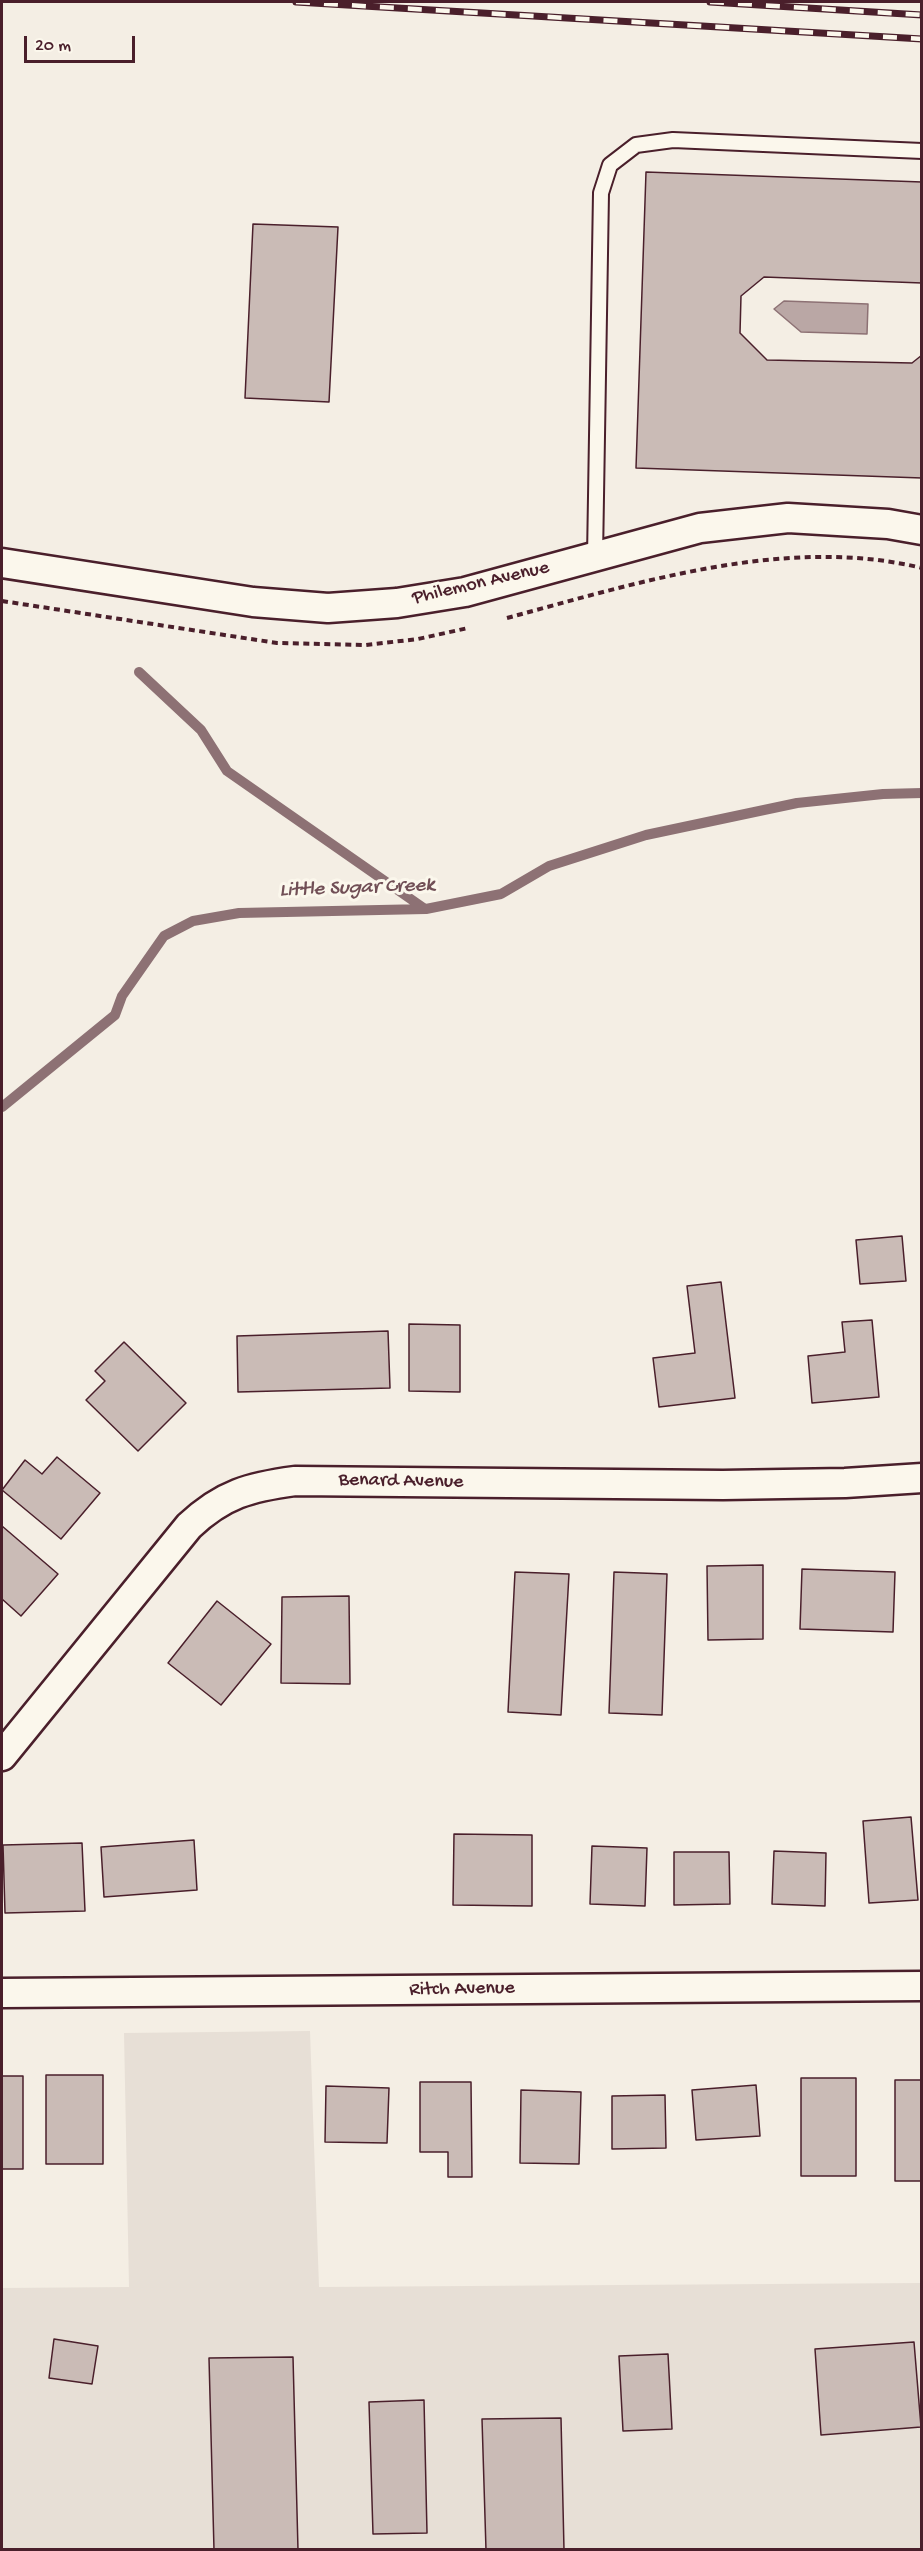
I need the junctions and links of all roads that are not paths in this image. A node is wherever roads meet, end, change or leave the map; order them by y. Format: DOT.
graph roads {
  1 [pos="921,151"];
  2 [pos="921,530"];
  3 [pos="595,557"];
  4 [pos="2,563"];
  5 [pos="921,1478"];
  6 [pos="2,1756"];
  7 [pos="921,1986"];
  8 [pos="2,1994"];
  1 -- 3 [label="lane"];
  2 -- 3 [label="street, Philemon Avenue"];
  3 -- 4 [label="street, Philemon Avenue"];
  5 -- 6 [label="street, Benard Avenue"];
  7 -- 8 [label="street, Ritch Avenue"];
}
